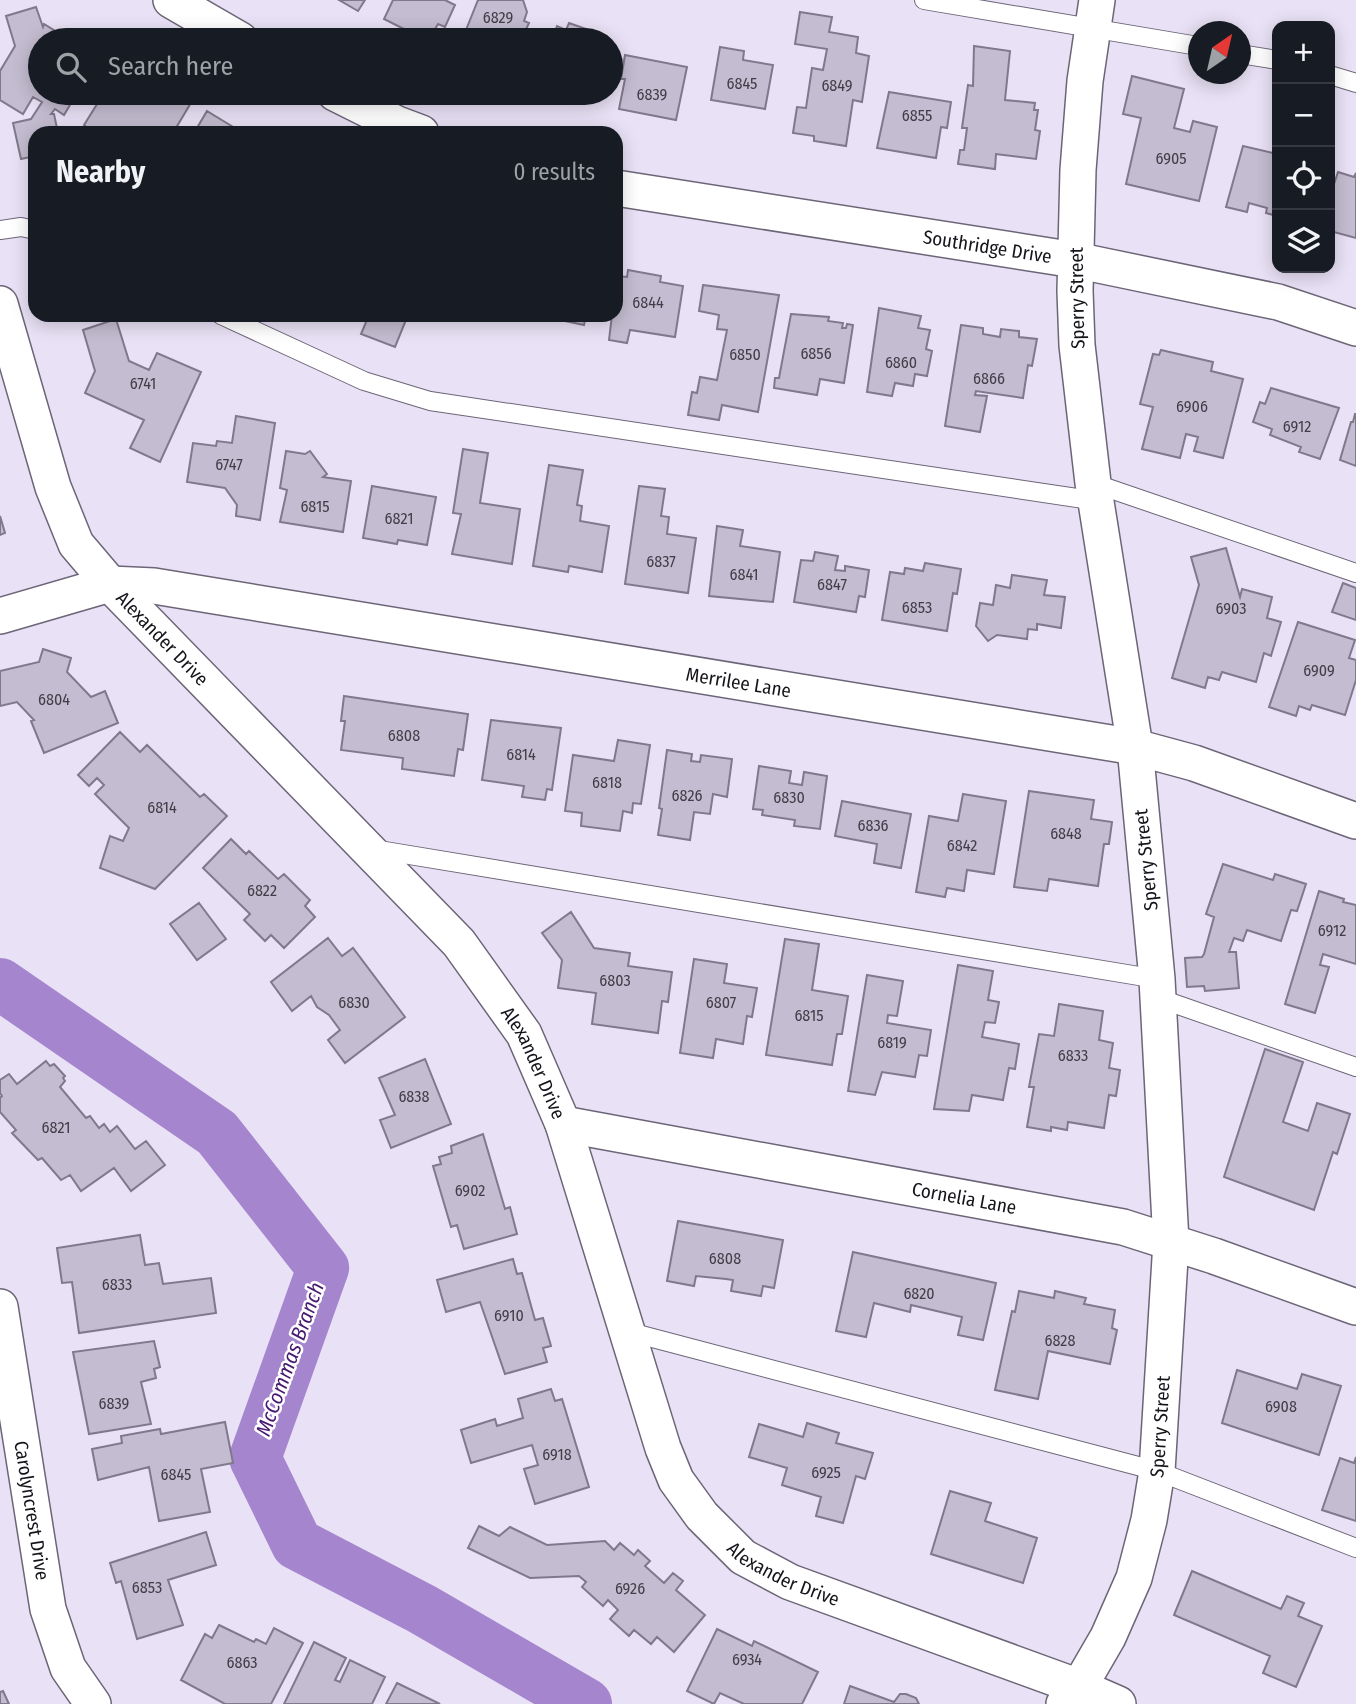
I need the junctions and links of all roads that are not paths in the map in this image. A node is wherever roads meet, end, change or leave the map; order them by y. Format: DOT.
graph roads {
  1 [pos="171,0"];
  2 [pos="925,0"];
  3 [pos="1095,13"];
  4 [pos="219,28"];
  5 [pos="1188,43"];
  6 [pos="1251,56"];
  7 [pos="1272,59"];
  8 [pos="1335,77"];
  9 [pos="1356,83"];
  10 [pos="359,105"];
  11 [pos="402,126"];
  12 [pos="623,189"];
  13 [pos="28,229"];
  14 [pos="0,230"];
  15 [pos="1075,260"];
  16 [pos="0,304"];
  17 [pos="236,322"];
  18 [pos="1356,328"];
  19 [pos="1095,492"];
  20 [pos="1356,573"];
  21 [pos="110,584"];
  22 [pos="0,616"];
  23 [pos="1135,747"];
  24 [pos="1356,821"];
  25 [pos="366,848"];
  26 [pos="1158,988"];
  27 [pos="1356,1067"];
  28 [pos="563,1124"];
  29 [pos="1171,1242"];
  30 [pos="0,1307"];
  31 [pos="1356,1307"];
  32 [pos="626,1331"];
  33 [pos="1157,1471"];
  34 [pos="1356,1548"];
  35 [pos="1072,1695"];
  36 [pos="93,1704"];
  37 [pos="1118,1704"];
  1 -- 4 [label="street"];
  2 -- 3 [label="lane"];
  3 -- 5 [label="lane"];
  3 -- 15 [label="street, Sperry Street"];
  6 -- 7 [label="lane"];
  8 -- 9 [label="lane"];
  10 -- 11 [label="street"];
  12 -- 15 [label="street, Southridge Drive"];
  13 -- 14 [label="lane"];
  15 -- 18 [label="street, Southridge Drive"];
  15 -- 19 [label="street, Sperry Street"];
  16 -- 21 [label="street, Alexander Drive"];
  17 -- 19 [label="lane"];
  19 -- 20 [label="lane"];
  19 -- 23 [label="street, Sperry Street"];
  21 -- 22 [label="street, Merrilee Lane"];
  21 -- 23 [label="street, Merrilee Lane"];
  21 -- 25 [label="street, Alexander Drive"];
  23 -- 24 [label="street, Merrilee Lane"];
  23 -- 26 [label="street, Sperry Street"];
  25 -- 26 [label="lane"];
  25 -- 28 [label="street, Alexander Drive"];
  26 -- 27 [label="lane"];
  26 -- 29 [label="street, Sperry Street"];
  28 -- 29 [label="street, Cornelia Lane"];
  28 -- 32 [label="street, Alexander Drive"];
  29 -- 31 [label="street, Cornelia Lane"];
  29 -- 33 [label="street, Sperry Street"];
  30 -- 36 [label="street, Carolyncrest Drive"];
  32 -- 33 [label="lane"];
  32 -- 35 [label="street, Alexander Drive"];
  33 -- 34 [label="lane"];
  33 -- 35 [label="street, Sperry Street"];
  35 -- 37 [label="street, Alexander Drive"];
}
